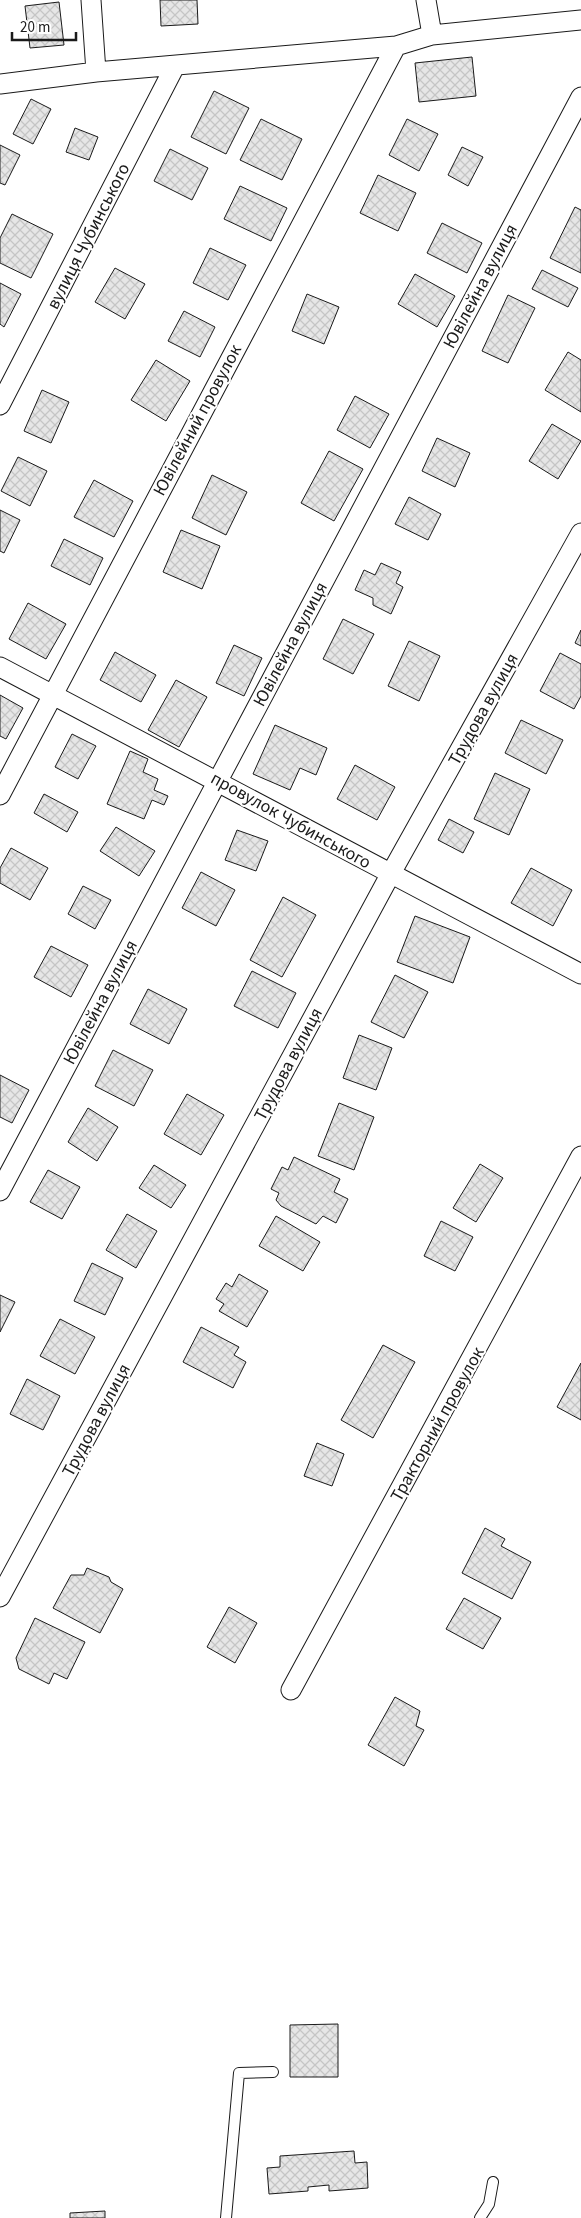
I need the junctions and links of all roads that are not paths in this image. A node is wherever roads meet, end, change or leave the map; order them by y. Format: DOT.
graph roads {
  1 [pos="91,0"];
  2 [pos="426,0"];
  3 [pos="581,20"];
  4 [pos="432,35"];
  5 [pos="396,46"];
  6 [pos="175,66"];
  7 [pos="96,72"];
  8 [pos="0,84"];
  9 [pos="581,97"];
  10 [pos="0,405"];
  11 [pos="581,533"];
  12 [pos="0,667"];
  13 [pos="52,694"];
  14 [pos="217,780"];
  15 [pos="0,795"];
  16 [pos="390,875"];
  17 [pos="581,974"];
  18 [pos="581,1156"];
  19 [pos="0,1191"];
  20 [pos="0,1597"];
  21 [pos="291,1690"];
  22 [pos="274,2072"];
  23 [pos="493,2182"];
  24 [pos="226,2218"];
  25 [pos="480,2218"];
  1 -- 7 [label="street"];
  2 -- 4 [label="street"];
  3 -- 4 [label="street"];
  4 -- 5 [label="street"];
  5 -- 6 [label="street"];
  5 -- 13 [label="street, Ювілейний провулок"];
  6 -- 7 [label="street"];
  6 -- 10 [label="street, вулиця Чубинського"];
  7 -- 8 [label="street"];
  9 -- 14 [label="street, Ювілейна вулиця"];
  11 -- 16 [label="street, Трудова вулиця"];
  12 -- 13 [label="street, провулок Чубинського"];
  13 -- 14 [label="street, провулок Чубинського"];
  13 -- 15 [label="street, Ювілейний провулок"];
  14 -- 16 [label="street, провулок Чубинського"];
  14 -- 19 [label="street, Ювілейна вулиця"];
  16 -- 17 [label="street, провулок Чубинського"];
  16 -- 20 [label="street, Трудова вулиця"];
  18 -- 21 [label="street, Тракторний провулок"];
  22 -- 24 [label="lane"];
  23 -- 25 [label="lane"];
}
